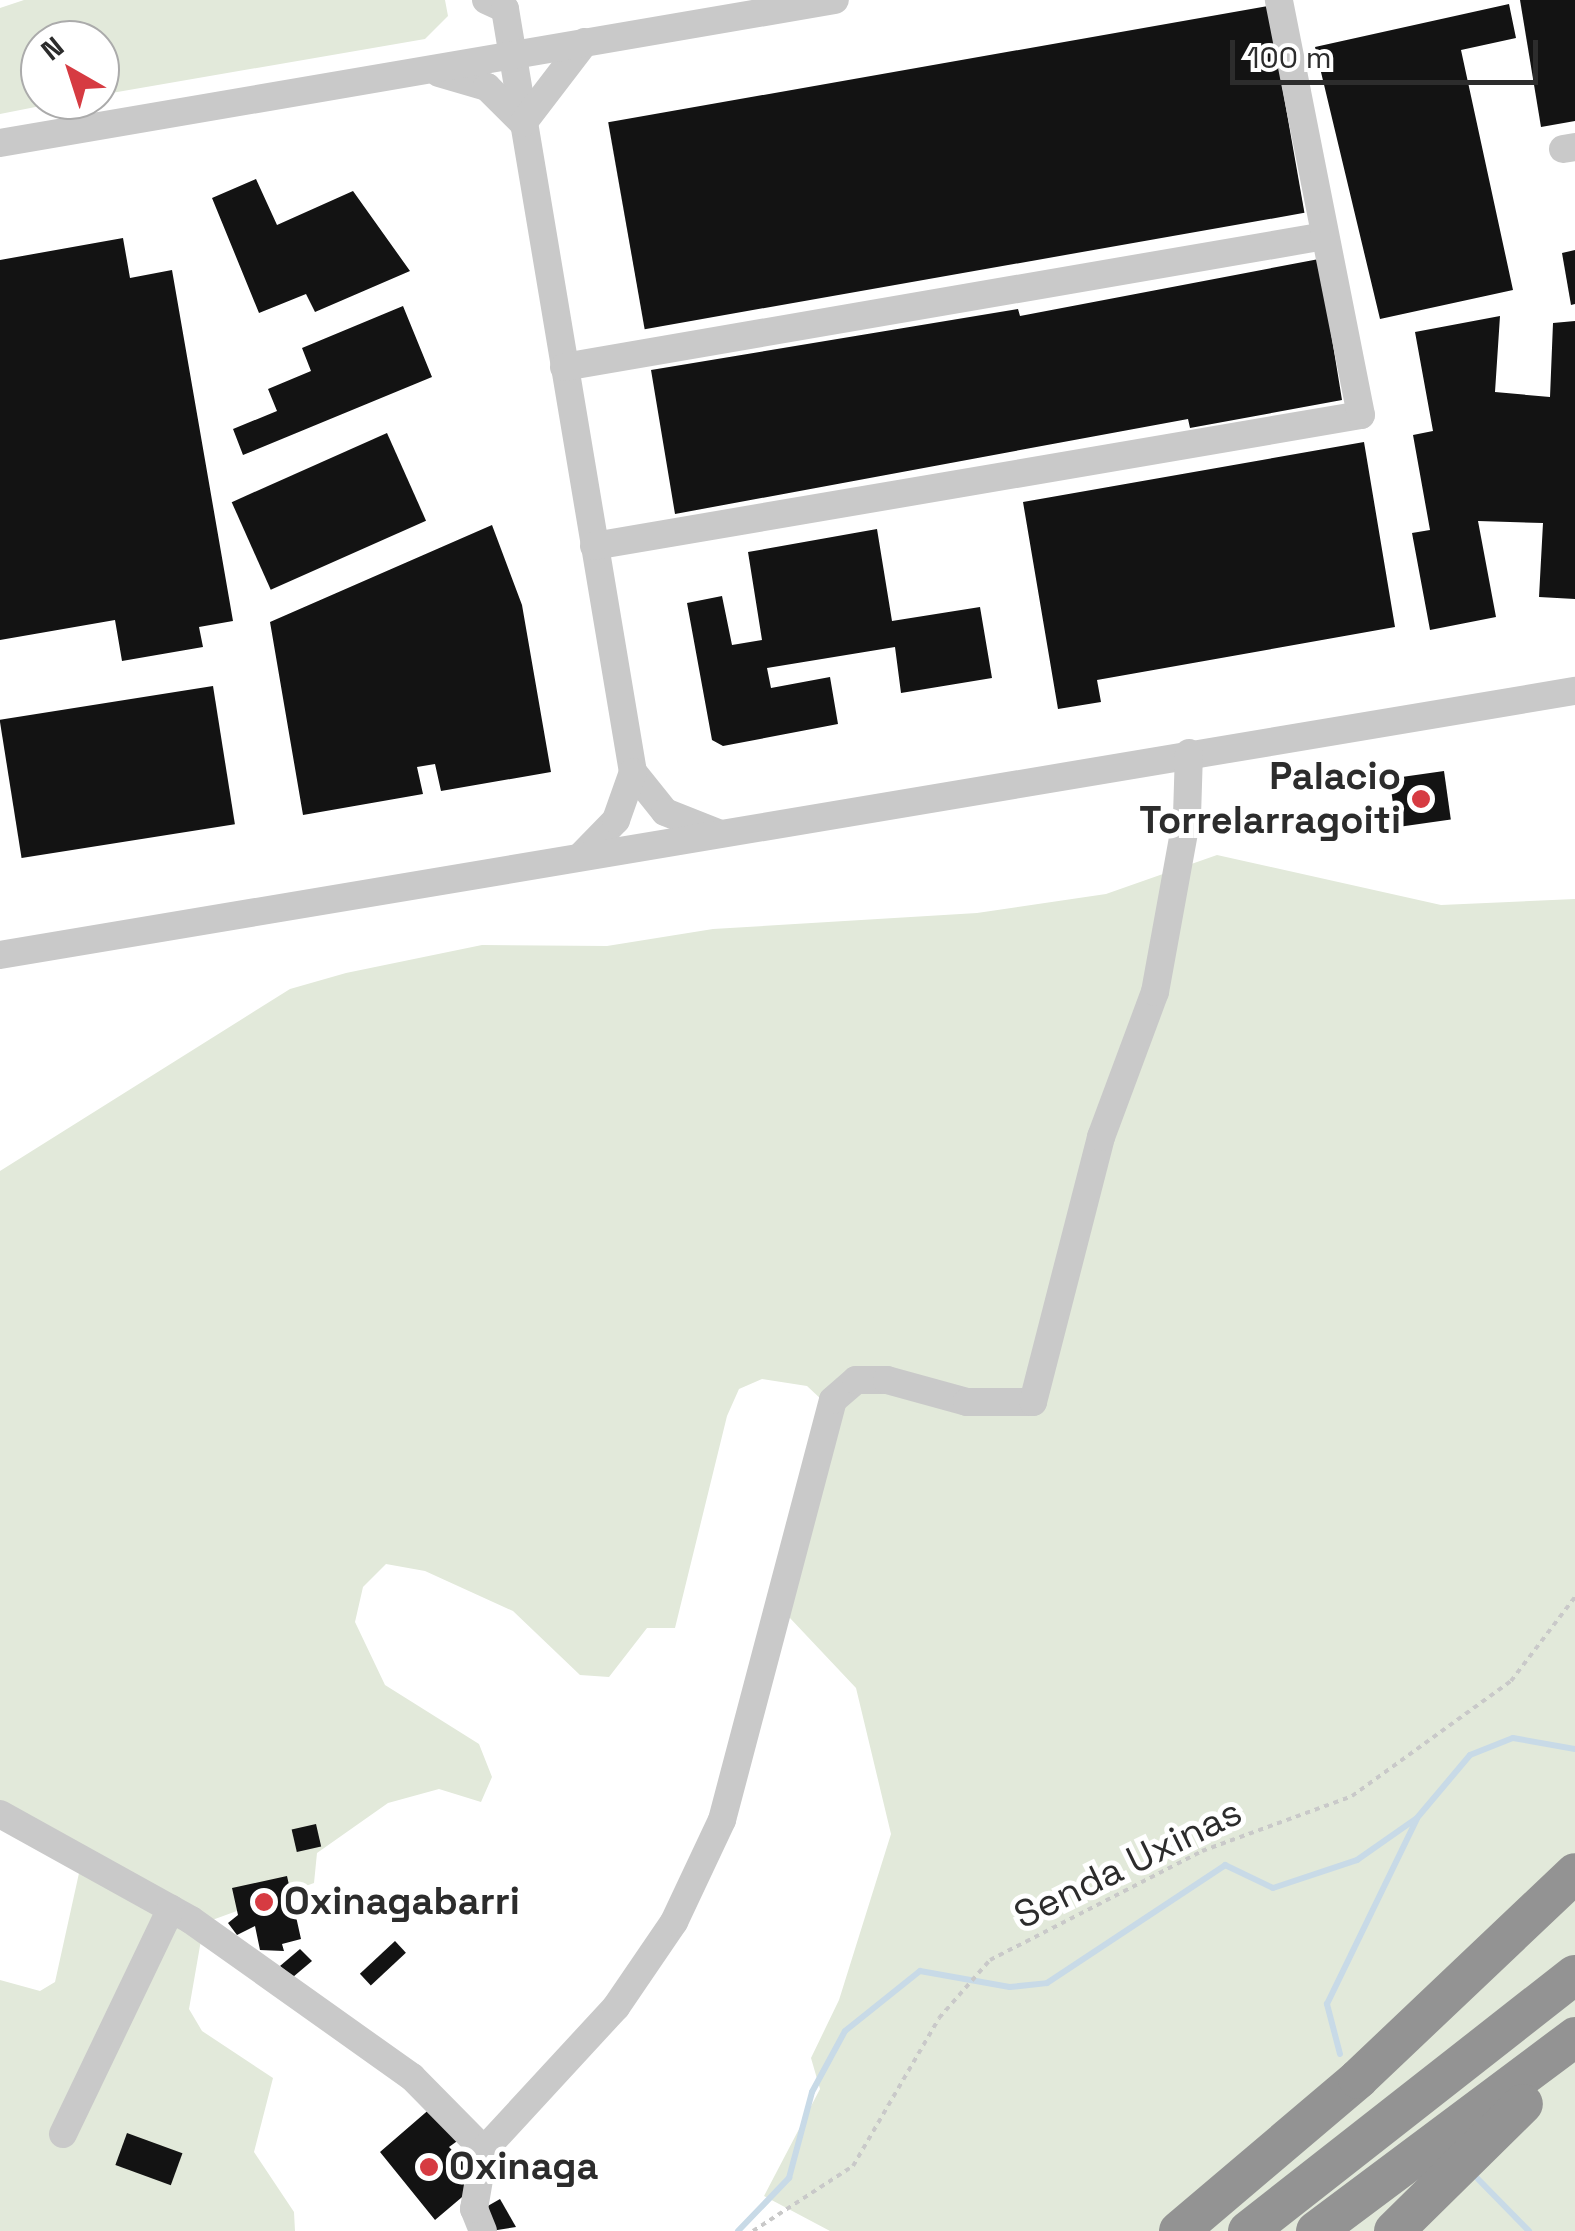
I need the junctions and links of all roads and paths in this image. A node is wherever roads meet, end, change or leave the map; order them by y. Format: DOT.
graph roads {
  1 [pos="835,0"];
  2 [pos="1279,0"];
  3 [pos="496,4"];
  4 [pos="584,42"];
  5 [pos="513,55"];
  6 [pos="433,71"];
  7 [pos="524,123"];
  8 [pos="0,143"];
  9 [pos="1326,236"];
  10 [pos="564,367"];
  11 [pos="594,546"];
  12 [pos="1575,691"];
  13 [pos="1188,753"];
  14 [pos="634,790"];
  15 [pos="718,833"];
  16 [pos="646,846"];
  17 [pos="580,856"];
  18 [pos="0,955"];
  19 [pos="1575,1596"];
  20 [pos="0,1814"];
  21 [pos="1575,1873"];
  22 [pos="171,1909"];
  23 [pos="1575,1975"];
  24 [pos="1575,2037"];
  25 [pos="1575,2055"];
  26 [pos="63,2134"];
  27 [pos="484,2150"];
  28 [pos="483,2231"];
  29 [pos="753,2231"];
  30 [pos="1178,2231"];
  31 [pos="1248,2231"];
  32 [pos="1316,2231"];
  33 [pos="1394,2231"];
  1 -- 4 [label="street"];
  2 -- 9 [label="street"];
  3 -- 5 [label="street"];
  4 -- 5 [label="street"];
  4 -- 7 [label="street"];
  5 -- 6 [label="street"];
  5 -- 7 [label="street"];
  6 -- 7 [label="street"];
  6 -- 8 [label="street"];
  7 -- 10 [label="street"];
  9 -- 10 [label="street"];
  9 -- 11 [label="street"];
  10 -- 11 [label="street"];
  11 -- 14 [label="street"];
  12 -- 13 [label="street"];
  13 -- 15 [label="street"];
  13 -- 27 [label="street"];
  14 -- 15 [label="street"];
  14 -- 16 [label="street"];
  14 -- 17 [label="street"];
  15 -- 16 [label="street"];
  16 -- 17 [label="street"];
  17 -- 18 [label="street"];
  19 -- 29 [label="path, Senda Uxinas"];
  20 -- 22 [label="street"];
  21 -- 30 [label="highway"];
  22 -- 26 [label="street"];
  22 -- 27 [label="street"];
  23 -- 31 [label="highway"];
  24 -- 32 [label="highway"];
  25 -- 33 [label="highway"];
  27 -- 28 [label="street"];
}
